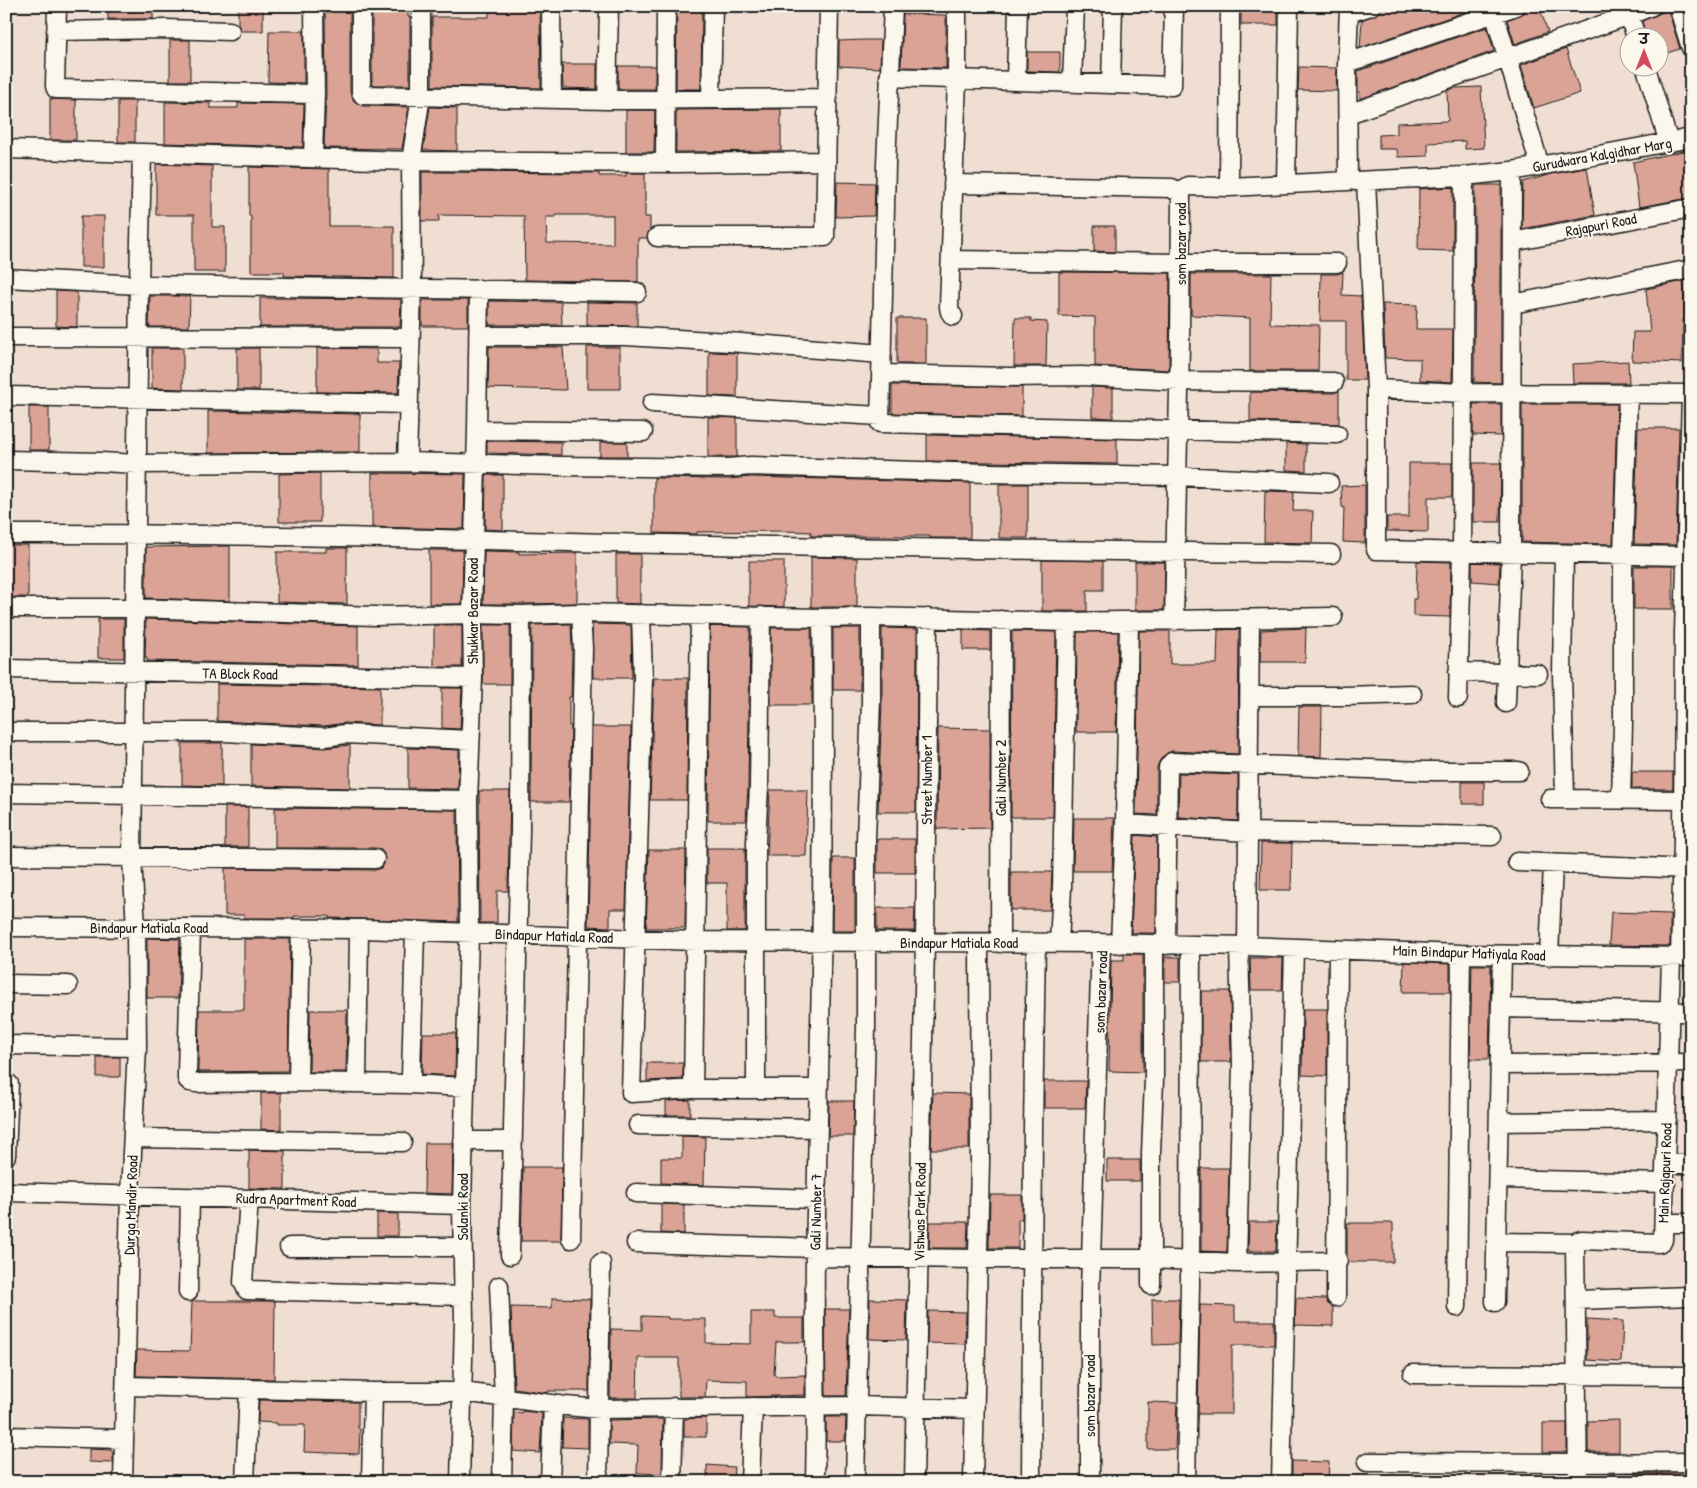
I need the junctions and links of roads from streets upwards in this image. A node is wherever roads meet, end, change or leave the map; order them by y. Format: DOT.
graph roads {
  1 [pos="57,6"];
  2 [pos="314,6"];
  3 [pos="362,6"];
  4 [pos="422,6"];
  5 [pos="551,6"];
  6 [pos="609,6"];
  7 [pos="666,6"];
  8 [pos="713,6"];
  9 [pos="829,6"];
  10 [pos="893,6"];
  11 [pos="957,6"];
  12 [pos="1018,6"];
  13 [pos="1074,6"];
  14 [pos="1113,6"];
  15 [pos="1174,6"];
  16 [pos="1230,6"];
  17 [pos="1289,6"];
  18 [pos="1371,6"];
  19 [pos="1516,6"];
  20 [pos="1652,6"];
  21 [pos="1678,6"];
  22 [pos="1349,10"];
  23 [pos="1493,10"];
  24 [pos="1628,11"];
  25 [pos="1633,28"];
  26 [pos="230,31"];
  27 [pos="56,32"];
  28 [pos="1691,48"];
  29 [pos="1508,58"];
  30 [pos="1347,64"];
  31 [pos="889,77"];
  32 [pos="1649,78"];
  33 [pos="957,79"];
  34 [pos="1016,81"];
  35 [pos="1072,83"];
  36 [pos="1111,84"];
  37 [pos="315,94"];
  38 [pos="421,96"];
  39 [pos="665,98"];
  40 [pos="828,98"];
  41 [pos="552,99"];
  42 [pos="711,99"];
  43 [pos="607,100"];
  44 [pos="1348,114"];
  45 [pos="1691,138"];
  46 [pos="1669,143"];
  47 [pos="6,148"];
  48 [pos="142,153"];
  49 [pos="313,158"];
  50 [pos="411,161"];
  51 [pos="826,162"];
  52 [pos="665,163"];
  53 [pos="1540,166"];
  54 [pos="1512,171"];
  55 [pos="1464,176"];
  56 [pos="1366,181"];
  57 [pos="1348,182"];
  58 [pos="953,184"];
  59 [pos="1286,184"];
  60 [pos="1229,187"];
  61 [pos="1181,190"];
  62 [pos="1691,208"];
  63 [pos="657,237"];
  64 [pos="1512,242"];
  65 [pos="951,260"];
  66 [pos="1181,263"];
  67 [pos="1337,264"];
  68 [pos="1691,269"];
  69 [pos="6,278"];
  70 [pos="139,285"];
  71 [pos="479,289"];
  72 [pos="412,290"];
  73 [pos="637,292"];
  74 [pos="1512,304"];
  75 [pos="952,316"];
  76 [pos="478,336"];
  77 [pos="6,337"];
  78 [pos="139,338"];
  79 [pos="410,338"];
  80 [pos="882,354"];
  81 [pos="881,374"];
  82 [pos="1180,381"];
  83 [pos="1334,382"];
  84 [pos="1376,389"];
  85 [pos="1463,393"];
  86 [pos="1511,393"];
  87 [pos="1628,394"];
  88 [pos="1691,394"];
  89 [pos="6,396"];
  90 [pos="1691,398"];
  91 [pos="138,400"];
  92 [pos="652,403"];
  93 [pos="408,404"];
  94 [pos="880,416"];
  95 [pos="1690,422"];
  96 [pos="1178,429"];
  97 [pos="478,430"];
  98 [pos="643,432"];
  99 [pos="1337,434"];
  100 [pos="6,460"];
  101 [pos="407,462"];
  102 [pos="137,464"];
  103 [pos="476,465"];
  104 [pos="1176,476"];
  105 [pos="1329,483"];
  106 [pos="1690,483"];
  107 [pos="136,533"];
  108 [pos="6,534"];
  109 [pos="474,540"];
  110 [pos="1176,551"];
  111 [pos="1462,552"];
  112 [pos="1511,553"];
  113 [pos="1330,554"];
  114 [pos="1564,554"];
  115 [pos="1623,555"];
  116 [pos="1687,567"];
  117 [pos="6,608"];
  118 [pos="135,608"];
  119 [pos="581,613"];
  120 [pos="472,614"];
  121 [pos="641,614"];
  122 [pos="521,615"];
  123 [pos="700,616"];
  124 [pos="761,616"];
  125 [pos="871,617"];
  126 [pos="1333,617"];
  127 [pos="822,618"];
  128 [pos="928,618"];
  129 [pos="1250,619"];
  130 [pos="1001,620"];
  131 [pos="1174,621"];
  132 [pos="1067,622"];
  133 [pos="1129,622"];
  134 [pos="1687,632"];
  135 [pos="6,669"];
  136 [pos="134,672"];
  137 [pos="1458,672"];
  138 [pos="1506,673"];
  139 [pos="1538,674"];
  140 [pos="473,678"];
  141 [pos="1412,694"];
  142 [pos="1250,696"];
  143 [pos="1458,698"];
  144 [pos="1506,703"];
  145 [pos="1687,720"];
  146 [pos="6,732"];
  147 [pos="134,732"];
  148 [pos="470,740"];
  149 [pos="1249,765"];
  150 [pos="1519,771"];
  151 [pos="6,793"];
  152 [pos="133,794"];
  153 [pos="468,800"];
  154 [pos="1621,800"];
  155 [pos="1686,805"];
  156 [pos="1125,824"];
  157 [pos="1167,828"];
  158 [pos="1248,832"];
  159 [pos="1492,836"];
  160 [pos="6,856"];
  161 [pos="132,858"];
  162 [pos="375,859"];
  163 [pos="1517,862"];
  164 [pos="1553,864"];
  165 [pos="1686,869"];
  166 [pos="6,927"];
  167 [pos="136,928"];
  168 [pos="190,928"];
  169 [pos="302,929"];
  170 [pos="359,929"];
  171 [pos="416,931"];
  172 [pos="469,933"];
  173 [pos="518,935"];
  174 [pos="577,937"];
  175 [pos="636,939"];
  176 [pos="1000,939"];
  177 [pos="696,941"];
  178 [pos="755,942"];
  179 [pos="821,942"];
  180 [pos="866,942"];
  181 [pos="925,942"];
  182 [pos="979,943"];
  183 [pos="1036,943"];
  184 [pos="1060,943"];
  185 [pos="1101,943"];
  186 [pos="1120,944"];
  187 [pos="1160,945"];
  188 [pos="1191,946"];
  189 [pos="1243,946"];
  190 [pos="1294,948"];
  191 [pos="1338,950"];
  192 [pos="1461,954"];
  193 [pos="1502,955"];
  194 [pos="1549,956"];
  195 [pos="1680,957"];
  196 [pos="6,984"];
  197 [pos="68,985"];
  198 [pos="1501,1008"];
  199 [pos="1669,1012"];
  200 [pos="1691,1012"];
  201 [pos="6,1045"];
  202 [pos="137,1047"];
  203 [pos="1668,1064"];
  204 [pos="1691,1064"];
  205 [pos="1500,1065"];
  206 [pos="298,1082"];
  207 [pos="357,1082"];
  208 [pos="9,1084"];
  209 [pos="409,1084"];
  210 [pos="465,1087"];
  211 [pos="693,1089"];
  212 [pos="756,1089"];
  213 [pos="818,1089"];
  214 [pos="1667,1120"];
  215 [pos="1499,1122"];
  216 [pos="638,1125"];
  217 [pos="818,1128"];
  218 [pos="134,1138"];
  219 [pos="463,1141"];
  220 [pos="512,1141"];
  221 [pos="402,1142"];
  222 [pos="6,1156"];
  223 [pos="1666,1164"];
  224 [pos="1691,1164"];
  225 [pos="1498,1179"];
  226 [pos="1666,1182"];
  227 [pos="6,1192"];
  228 [pos="636,1192"];
  229 [pos="130,1195"];
  230 [pos="190,1197"];
  231 [pos="816,1198"];
  232 [pos="249,1199"];
  233 [pos="462,1205"];
  234 [pos="1664,1223"];
  235 [pos="1691,1223"];
  236 [pos="571,1239"];
  237 [pos="1496,1242"];
  238 [pos="1576,1242"];
  239 [pos="636,1243"];
  240 [pos="289,1247"];
  241 [pos="462,1247"];
  242 [pos="815,1252"];
  243 [pos="510,1255"];
  244 [pos="861,1258"];
  245 [pos="919,1258"];
  246 [pos="1032,1258"];
  247 [pos="978,1259"];
  248 [pos="1151,1259"];
  249 [pos="1092,1260"];
  250 [pos="1190,1260"];
  251 [pos="1338,1261"];
  252 [pos="601,1262"];
  253 [pos="1238,1262"];
  254 [pos="1286,1262"];
  255 [pos="1151,1285"];
  256 [pos="499,1286"];
  257 [pos="188,1292"];
  258 [pos="463,1296"];
  259 [pos="1691,1296"];
  260 [pos="1336,1297"];
  261 [pos="1576,1300"];
  262 [pos="1495,1302"];
  263 [pos="1457,1307"];
  264 [pos="1414,1374"];
  265 [pos="1576,1374"];
  266 [pos="1691,1376"];
  267 [pos="126,1386"];
  268 [pos="248,1388"];
  269 [pos="373,1392"];
  270 [pos="463,1392"];
  271 [pos="504,1398"];
  272 [pos="553,1404"];
  273 [pos="817,1406"];
  274 [pos="857,1406"];
  275 [pos="916,1406"];
  276 [pos="674,1407"];
  277 [pos="753,1407"];
  278 [pos="600,1409"];
  279 [pos="974,1409"];
  280 [pos="6,1436"];
  281 [pos="124,1439"];
  282 [pos="1367,1462"];
  283 [pos="1691,1462"];
  284 [pos="1579,1463"];
  285 [pos="123,1482"];
  286 [pos="246,1482"];
  287 [pos="371,1482"];
  288 [pos="460,1482"];
  289 [pos="502,1482"];
  290 [pos="550,1482"];
  291 [pos="598,1482"];
  292 [pos="672,1482"];
  293 [pos="750,1482"];
  294 [pos="815,1482"];
  295 [pos="855,1482"];
  296 [pos="914,1482"];
  297 [pos="973,1482"];
  298 [pos="1031,1482"];
  299 [pos="1090,1482"];
  300 [pos="1186,1482"];
  301 [pos="1281,1482"];
  302 [pos="1578,1482"];
  1 -- 27 [label="street"];
  2 -- 37 [label="street"];
  3 -- 38 [label="street"];
  4 -- 38 [label="street"];
  5 -- 41 [label="street"];
  6 -- 43 [label="street"];
  7 -- 39 [label="street"];
  8 -- 42 [label="street"];
  9 -- 40 [label="street"];
  10 -- 31 [label="street"];
  11 -- 33 [label="street"];
  12 -- 34 [label="street"];
  13 -- 35 [label="street"];
  14 -- 36 [label="street"];
  15 -- 36 [label="street"];
  16 -- 60 [label="street"];
  17 -- 59 [label="street"];
  18 -- 22 [label="street"];
  19 -- 23 [label="street"];
  20 -- 24 [label="street"];
  21 -- 28 [label="street"];
  22 -- 30 [label="street"];
  23 -- 29 [label="street"];
  23 -- 30 [label="street"];
  24 -- 25 [label="street"];
  24 -- 29 [label="street"];
  26 -- 27 [label="street"];
  27 -- 37 [label="street"];
  29 -- 44 [label="street"];
  29 -- 53 [label="street"];
  30 -- 44 [label="street"];
  31 -- 33 [label="street"];
  31 -- 80 [label="street"];
  32 -- 46 [label="street"];
  33 -- 34 [label="street"];
  33 -- 58 [label="street"];
  34 -- 35 [label="street"];
  35 -- 36 [label="street"];
  37 -- 49 [label="street"];
  38 -- 41 [label="street"];
  38 -- 50 [label="street"];
  39 -- 42 [label="street"];
  39 -- 43 [label="street"];
  39 -- 52 [label="street"];
  40 -- 42 [label="street"];
  40 -- 51 [label="street"];
  41 -- 43 [label="street"];
  44 -- 57 [label="street"];
  45 -- 46 [label="street, Gurudwara Kalgidhar Marg"];
  46 -- 53 [label="street, Gurudwara Kalgidhar Marg"];
  47 -- 48 [label="street"];
  48 -- 49 [label="street"];
  48 -- 70 [label="street, Durga Mandir Road"];
  49 -- 50 [label="street"];
  50 -- 52 [label="street"];
  50 -- 72 [label="street"];
  51 -- 52 [label="street"];
  51 -- 63 [label="street"];
  53 -- 54 [label="street, Gurudwara Kalgidhar Marg"];
  54 -- 55 [label="street, Gurudwara Kalgidhar Marg"];
  54 -- 64 [label="street"];
  55 -- 56 [label="street, som bazar road"];
  55 -- 85 [label="street"];
  56 -- 57 [label="street, som bazar road"];
  56 -- 84 [label="street"];
  57 -- 59 [label="street, som bazar road"];
  58 -- 61 [label="street"];
  58 -- 65 [label="street"];
  59 -- 60 [label="street, som bazar road"];
  60 -- 61 [label="street, som bazar road"];
  61 -- 66 [label="street, som bazar road"];
  62 -- 64 [label="street, Rajapuri Road"];
  64 -- 74 [label="street"];
  65 -- 66 [label="street"];
  65 -- 75 [label="street"];
  66 -- 67 [label="street"];
  66 -- 82 [label="street, som bazar road"];
  68 -- 74 [label="street"];
  69 -- 70 [label="street"];
  70 -- 72 [label="street"];
  70 -- 78 [label="street, Durga Mandir Road"];
  71 -- 72 [label="street"];
  71 -- 73 [label="street"];
  71 -- 76 [label="street, Shukkar Bazar Road"];
  72 -- 79 [label="street"];
  74 -- 86 [label="street"];
  76 -- 80 [label="street"];
  76 -- 97 [label="street, Shukkar Bazar Road"];
  77 -- 78 [label="street"];
  78 -- 79 [label="street"];
  78 -- 91 [label="street, Durga Mandir Road"];
  79 -- 93 [label="street"];
  80 -- 81 [label="street"];
  81 -- 82 [label="street"];
  81 -- 94 [label="street"];
  82 -- 83 [label="street"];
  82 -- 96 [label="street, som bazar road"];
  84 -- 85 [label="street"];
  84 -- 111 [label="street"];
  85 -- 86 [label="street"];
  85 -- 111 [label="street"];
  86 -- 87 [label="street"];
  86 -- 112 [label="street"];
  87 -- 88 [label="street"];
  87 -- 115 [label="street"];
  89 -- 91 [label="street"];
  90 -- 95 [label="street, Main Rajapuri Road"];
  91 -- 93 [label="street"];
  91 -- 102 [label="street, Durga Mandir Road"];
  92 -- 94 [label="street"];
  93 -- 101 [label="street"];
  94 -- 96 [label="street"];
  95 -- 106 [label="street, Main Rajapuri Road"];
  96 -- 99 [label="street"];
  96 -- 104 [label="street, som bazar road"];
  97 -- 98 [label="street"];
  97 -- 103 [label="street, Shukkar Bazar Road"];
  100 -- 102 [label="street"];
  101 -- 102 [label="street"];
  101 -- 103 [label="street"];
  102 -- 107 [label="street, Durga Mandir Road"];
  103 -- 104 [label="street"];
  103 -- 109 [label="street, Shukkar Bazar Road"];
  104 -- 105 [label="street"];
  104 -- 110 [label="street, som bazar road"];
  106 -- 116 [label="street, Main Rajapuri Road"];
  107 -- 108 [label="street"];
  107 -- 109 [label="street"];
  107 -- 118 [label="street, Durga Mandir Road"];
  109 -- 110 [label="street"];
  109 -- 120 [label="street, Shukkar Bazar Road"];
  110 -- 113 [label="street"];
  110 -- 131 [label="street, som bazar road"];
  111 -- 112 [label="street"];
  111 -- 137 [label="street"];
  112 -- 114 [label="street"];
  112 -- 138 [label="street"];
  114 -- 115 [label="street"];
  114 -- 154 [label="street"];
  115 -- 116 [label="street"];
  115 -- 154 [label="street"];
  116 -- 134 [label="street, Main Rajapuri Road"];
  117 -- 118 [label="street"];
  118 -- 120 [label="street"];
  118 -- 136 [label="street, Durga Mandir Road"];
  119 -- 121 [label="street"];
  119 -- 122 [label="street"];
  119 -- 174 [label="street"];
  120 -- 122 [label="street"];
  120 -- 140 [label="street, Shukkar Bazar Road"];
  121 -- 123 [label="street"];
  121 -- 175 [label="street"];
  122 -- 173 [label="street"];
  123 -- 124 [label="street"];
  123 -- 177 [label="street"];
  124 -- 127 [label="street"];
  124 -- 178 [label="street"];
  125 -- 127 [label="street"];
  125 -- 128 [label="street"];
  125 -- 180 [label="street"];
  126 -- 129 [label="street"];
  127 -- 179 [label="street, Gali Number 7"];
  128 -- 130 [label="street"];
  128 -- 181 [label="street, Street Number 1"];
  129 -- 131 [label="street"];
  129 -- 142 [label="street"];
  130 -- 132 [label="street"];
  130 -- 176 [label="street, Gali Number 2"];
  131 -- 133 [label="street"];
  132 -- 133 [label="street"];
  132 -- 184 [label="street"];
  133 -- 156 [label="street"];
  134 -- 145 [label="street, Main Rajapuri Road"];
  135 -- 136 [label="street, TA Block Road"];
  136 -- 140 [label="street, TA Block Road"];
  136 -- 147 [label="street, Durga Mandir Road"];
  137 -- 138 [label="street"];
  137 -- 143 [label="street"];
  138 -- 139 [label="street"];
  138 -- 144 [label="street"];
  140 -- 148 [label="street, Shukkar Bazar Road"];
  141 -- 142 [label="street"];
  142 -- 149 [label="street"];
  145 -- 155 [label="street, Main Rajapuri Road"];
  146 -- 147 [label="street"];
  147 -- 148 [label="street"];
  147 -- 152 [label="street, Durga Mandir Road"];
  148 -- 153 [label="street, Shukkar Bazar Road"];
  149 -- 150 [label="street"];
  149 -- 157 [label="street"];
  149 -- 158 [label="street"];
  151 -- 152 [label="street"];
  152 -- 153 [label="street"];
  152 -- 161 [label="street, Durga Mandir Road"];
  153 -- 172 [label="street, Shukkar Bazar Road"];
  154 -- 155 [label="street"];
  155 -- 165 [label="street, Main Rajapuri Road"];
  156 -- 157 [label="street"];
  156 -- 186 [label="street"];
  157 -- 158 [label="street"];
  157 -- 187 [label="street"];
  158 -- 159 [label="street"];
  158 -- 189 [label="street"];
  160 -- 161 [label="street"];
  161 -- 162 [label="street"];
  161 -- 167 [label="street, Durga Mandir Road"];
  163 -- 164 [label="street"];
  164 -- 165 [label="street"];
  164 -- 194 [label="street"];
  165 -- 195 [label="street, Main Rajapuri Road"];
  166 -- 167 [label="street, Bindapur Matiala Road"];
  167 -- 168 [label="street, Bindapur Matiala Road"];
  167 -- 202 [label="street, Durga Mandir Road"];
  168 -- 169 [label="street, Bindapur Matiala Road"];
  168 -- 206 [label="street"];
  169 -- 170 [label="street, Bindapur Matiala Road"];
  169 -- 206 [label="street"];
  170 -- 171 [label="street, Bindapur Matiala Road"];
  170 -- 207 [label="street"];
  171 -- 172 [label="street, Bindapur Matiala Road"];
  171 -- 209 [label="street"];
  172 -- 173 [label="street, Bindapur Matiala Road"];
  172 -- 210 [label="street, Solanki Road"];
  173 -- 174 [label="street, Bindapur Matiala Road"];
  173 -- 220 [label="street"];
  174 -- 175 [label="street, Bindapur Matiala Road"];
  174 -- 236 [label="street"];
  175 -- 177 [label="street, Bindapur Matiala Road"];
  175 -- 211 [label="street"];
  176 -- 182 [label="street, Bindapur Matiala Road"];
  176 -- 183 [label="street, Bindapur Matiala Road"];
  177 -- 178 [label="street, Bindapur Matiala Road"];
  177 -- 211 [label="street"];
  178 -- 179 [label="street, Bindapur Matiala Road"];
  178 -- 212 [label="street"];
  179 -- 180 [label="street, Bindapur Matiala Road"];
  179 -- 213 [label="street, Gali Number 7"];
  180 -- 181 [label="street, Bindapur Matiala Road"];
  180 -- 244 [label="street"];
  181 -- 182 [label="street, Bindapur Matiala Road"];
  181 -- 245 [label="street, Vishwas Park Road"];
  182 -- 247 [label="street"];
  183 -- 184 [label="street, Bindapur Matiala Road"];
  183 -- 246 [label="street"];
  184 -- 185 [label="street, Bindapur Matiala Road"];
  185 -- 186 [label="street, som bazar road"];
  185 -- 249 [label="street, som bazar road"];
  186 -- 187 [label="street, som bazar road"];
  187 -- 188 [label="street, som bazar road"];
  187 -- 248 [label="street"];
  188 -- 189 [label="street, som bazar road"];
  188 -- 250 [label="street"];
  189 -- 190 [label="street, Main Bindapur Matiyala Road"];
  189 -- 253 [label="street"];
  190 -- 191 [label="street, Main Bindapur Matiyala Road"];
  190 -- 254 [label="street"];
  191 -- 192 [label="street, Main Bindapur Matiyala Road"];
  191 -- 251 [label="street"];
  192 -- 193 [label="street, Main Bindapur Matiyala Road"];
  192 -- 263 [label="street"];
  193 -- 194 [label="street, Main Bindapur Matiyala Road"];
  193 -- 198 [label="street"];
  194 -- 195 [label="street, Main Bindapur Matiyala Road"];
  195 -- 199 [label="street, Main Rajapuri Road"];
  196 -- 197 [label="street"];
  198 -- 199 [label="street"];
  198 -- 205 [label="street"];
  199 -- 200 [label="street"];
  199 -- 203 [label="street, Main Rajapuri Road"];
  201 -- 202 [label="street"];
  202 -- 218 [label="street, Durga Mandir Road"];
  203 -- 204 [label="street"];
  203 -- 205 [label="street"];
  203 -- 214 [label="street, Main Rajapuri Road"];
  205 -- 215 [label="street"];
  206 -- 207 [label="street"];
  207 -- 209 [label="street"];
  208 -- 222 [label="street"];
  209 -- 210 [label="street"];
  210 -- 219 [label="street, Solanki Road"];
  211 -- 212 [label="street"];
  212 -- 213 [label="street"];
  213 -- 217 [label="street, Gali Number 7"];
  214 -- 215 [label="street"];
  214 -- 223 [label="street, Main Rajapuri Road"];
  215 -- 225 [label="street"];
  216 -- 217 [label="street"];
  217 -- 231 [label="street, Gali Number 7"];
  218 -- 221 [label="street"];
  218 -- 229 [label="street, Durga Mandir Road"];
  219 -- 220 [label="street"];
  219 -- 233 [label="street, Solanki Road"];
  220 -- 243 [label="street"];
  223 -- 224 [label="street"];
  223 -- 226 [label="street, Main Rajapuri Road"];
  225 -- 226 [label="street"];
  225 -- 237 [label="street"];
  226 -- 234 [label="street, Main Rajapuri Road"];
  227 -- 229 [label="street, Rudra Apartment Road"];
  228 -- 231 [label="street"];
  229 -- 230 [label="street, Rudra Apartment Road"];
  229 -- 267 [label="street, Durga Mandir Road"];
  230 -- 232 [label="street, Rudra Apartment Road"];
  230 -- 257 [label="street"];
  231 -- 242 [label="street, Gali Number 7"];
  232 -- 233 [label="street, Rudra Apartment Road"];
  232 -- 258 [label="street"];
  233 -- 241 [label="street, Solanki Road"];
  234 -- 235 [label="street"];
  234 -- 238 [label="street, Main Rajapuri Road"];
  237 -- 238 [label="street"];
  237 -- 262 [label="street"];
  238 -- 261 [label="street"];
  239 -- 242 [label="street"];
  240 -- 241 [label="street"];
  241 -- 258 [label="street, Solanki Road"];
  242 -- 244 [label="street"];
  242 -- 273 [label="street, Gali Number 7"];
  244 -- 245 [label="street"];
  244 -- 274 [label="street"];
  245 -- 247 [label="street"];
  245 -- 275 [label="street, Vishwas Park Road"];
  246 -- 247 [label="street"];
  246 -- 249 [label="street"];
  246 -- 298 [label="street"];
  247 -- 279 [label="street"];
  248 -- 249 [label="street"];
  248 -- 250 [label="street"];
  248 -- 255 [label="street"];
  249 -- 299 [label="street, som bazar road"];
  250 -- 253 [label="street"];
  250 -- 300 [label="street"];
  251 -- 254 [label="street"];
  251 -- 260 [label="street"];
  252 -- 278 [label="street"];
  253 -- 254 [label="street"];
  254 -- 301 [label="street"];
  256 -- 271 [label="street"];
  258 -- 270 [label="street, Solanki Road"];
  259 -- 261 [label="street"];
  261 -- 265 [label="street"];
  264 -- 265 [label="street"];
  265 -- 266 [label="street"];
  265 -- 284 [label="street"];
  267 -- 268 [label="street"];
  267 -- 281 [label="street, Durga Mandir Road"];
  268 -- 269 [label="street"];
  268 -- 286 [label="street"];
  269 -- 270 [label="street"];
  269 -- 287 [label="street"];
  270 -- 271 [label="street"];
  270 -- 288 [label="street, Solanki Road"];
  271 -- 272 [label="street"];
  271 -- 289 [label="street"];
  272 -- 278 [label="street"];
  272 -- 290 [label="street"];
  273 -- 274 [label="street"];
  273 -- 277 [label="street"];
  273 -- 294 [label="street, Gali Number 7"];
  274 -- 275 [label="street"];
  274 -- 295 [label="street"];
  275 -- 279 [label="street"];
  275 -- 296 [label="street, Vishwas Park Road"];
  276 -- 277 [label="street"];
  276 -- 278 [label="street"];
  276 -- 292 [label="street"];
  277 -- 293 [label="street"];
  278 -- 291 [label="street"];
  279 -- 297 [label="street"];
  280 -- 281 [label="street"];
  281 -- 285 [label="street, Durga Mandir Road"];
  282 -- 284 [label="street"];
  283 -- 284 [label="street"];
  284 -- 302 [label="street"];
}
